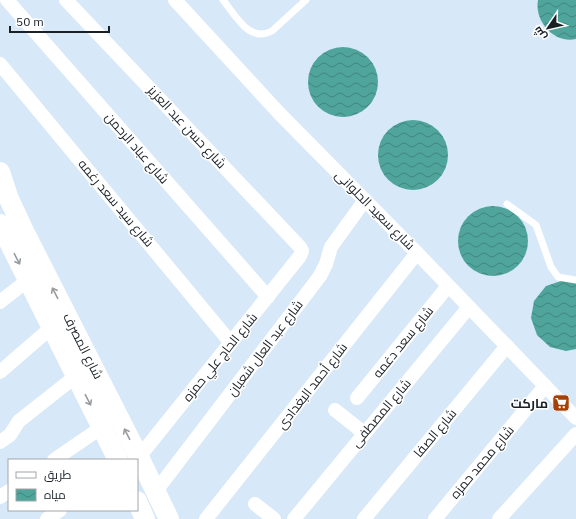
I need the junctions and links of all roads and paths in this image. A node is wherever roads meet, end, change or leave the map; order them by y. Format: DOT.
graph roads {
  1 [pos="7,0"];
  2 [pos="66,0"];
  3 [pos="175,0"];
  4 [pos="223,0"];
  5 [pos="306,0"];
  6 [pos="0,64"];
  7 [pos="0,172"];
  8 [pos="365,200"];
  9 [pos="507,204"];
  10 [pos="2,235"];
  11 [pos="417,253"];
  12 [pos="300,256"];
  13 [pos="28,280"];
  14 [pos="576,280"];
  15 [pos="448,286"];
  16 [pos="268,296"];
  17 [pos="0,302"];
  18 [pos="469,307"];
  19 [pos="52,328"];
  20 [pos="231,343"];
  21 [pos="506,346"];
  22 [pos="0,372"];
  23 [pos="76,376"];
  24 [pos="545,386"];
  25 [pos="357,398"];
  26 [pos="335,410"];
  27 [pos="576,418"];
  28 [pos="102,427"];
  29 [pos="364,433"];
  30 [pos="576,434"];
  31 [pos="0,442"];
  32 [pos="139,457"];
  33 [pos="55,459"];
  34 [pos="118,459"];
  35 [pos="156,491"];
  36 [pos="8,492"];
  37 [pos="0,498"];
  38 [pos="255,504"];
  39 [pos="59,511"];
  40 [pos="47,519"];
  41 [pos="169,519"];
  42 [pos="206,519"];
  43 [pos="274,519"];
  44 [pos="294,519"];
  45 [pos="364,519"];
  46 [pos="435,519"];
  47 [pos="499,519"];
  1 -- 16 [label="street, شارع عباد الرحمن"];
  2 -- 12 [label="street, شارع حسن عبد العزيز"];
  3 -- 8 [label="street, شارع سعيد الحلوانى"];
  4 -- 5 [label="lane"];
  6 -- 20 [label="street, شارع سيد سعد رغمه"];
  32 -- 7 [label="street, شارع المصرف, one-way"];
  8 -- 11 [label="street, شارع سعيد الحلوانى"];
  8 -- 35 [label="street, شارع عبد العال شعبان"];
  9 -- 14 [label="lane"];
  10 -- 13 [label="street, شارع المصرف, one-way"];
  11 -- 15 [label="street, شارع سعيد الحلوانى"];
  11 -- 42 [label="street, شارع أحمد البغدادى"];
  12 -- 16 [label="street, شارع الحاج علي حمزه"];
  13 -- 17 [label="street"];
  13 -- 19 [label="street, شارع المصرف"];
  15 -- 18 [label="street, شارع سعيد الحلوانى"];
  15 -- 25 [label="street, شارع سعد دغمه"];
  16 -- 20 [label="street, شارع الحاج علي حمزه"];
  18 -- 21 [label="street, شارع سعيد الحلوانى"];
  18 -- 29 [label="street, شارع المصطفى"];
  19 -- 22 [label="street"];
  19 -- 23 [label="street, شارع المصرف"];
  20 -- 32 [label="street, شارع الحاج علي حمزه"];
  21 -- 24 [label="street, شارع سعيد الحلوانى"];
  21 -- 45 [label="street, شارع الصفا"];
  23 -- 28 [label="street, شارع المصرف, one-way"];
  23 -- 31 [label="street"];
  24 -- 27 [label="street, شارع سعيد الحلوانى"];
  24 -- 46 [label="street, شارع محمد حمزه"];
  26 -- 29 [label="street"];
  28 -- 33 [label="street"];
  28 -- 34 [label="street, شارع المصرف"];
  29 -- 44 [label="street, شارع المصطفى"];
  30 -- 47 [label="street"];
  32 -- 35 [label="street, شارع المصرف"];
  35 -- 41 [label="street, شارع المصرف"];
  36 -- 37 [label="street"];
  38 -- 43 [label="street"];
  39 -- 40 [label="street"];
}
